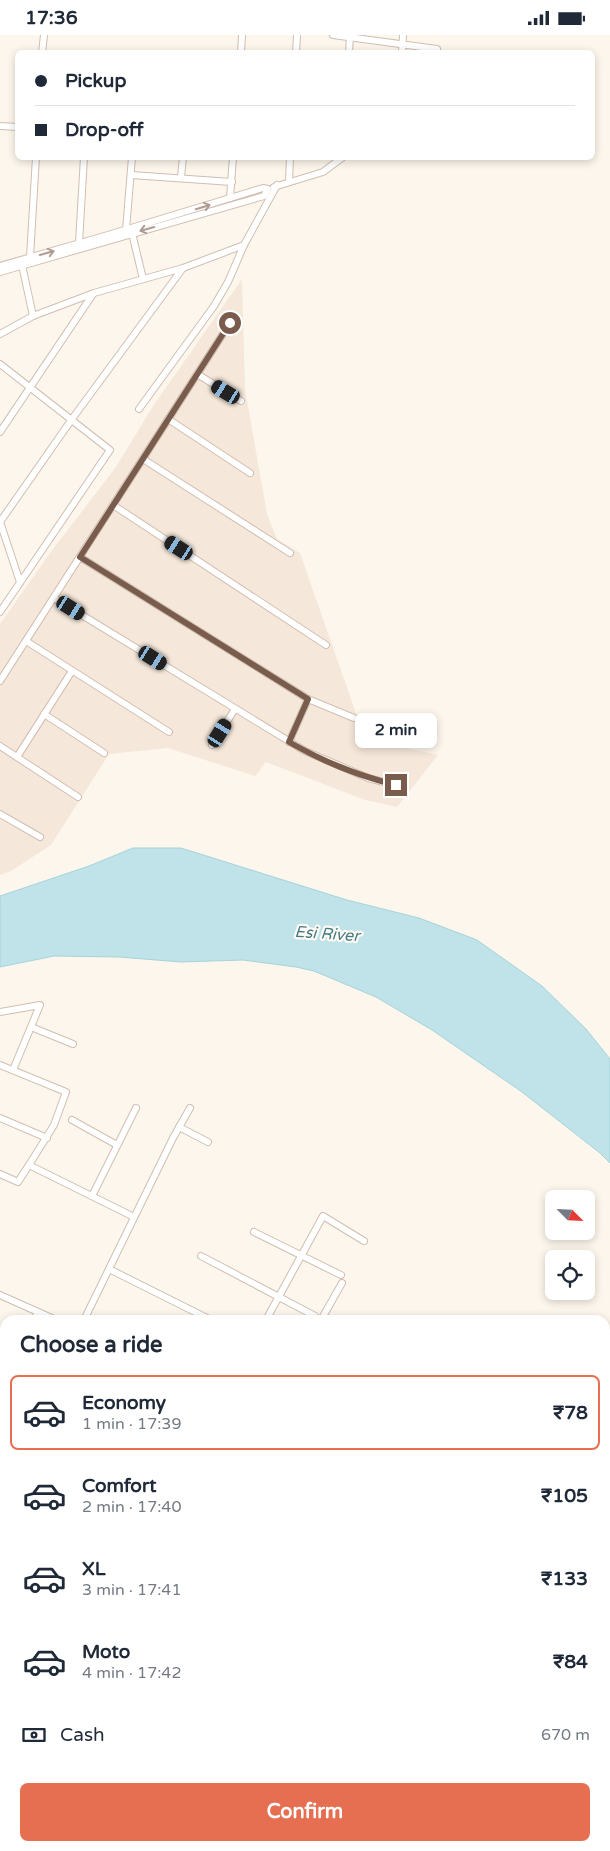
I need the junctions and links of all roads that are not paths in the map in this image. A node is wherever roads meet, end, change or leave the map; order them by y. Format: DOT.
graph roads {
  1 [pos="44,35"];
  2 [pos="242,35"];
  3 [pos="296,35"];
  4 [pos="333,35"];
  5 [pos="404,35"];
  6 [pos="350,36"];
  7 [pos="403,44"];
  8 [pos="437,49"];
  9 [pos="43,50"];
  10 [pos="241,50"];
  11 [pos="296,50"];
  12 [pos="349,50"];
  13 [pos="402,50"];
  14 [pos="0,126"];
  15 [pos="15,127"];
  16 [pos="36,160"];
  17 [pos="84,160"];
  18 [pos="132,160"];
  19 [pos="182,160"];
  20 [pos="233,160"];
  21 [pos="290,160"];
  22 [pos="339,160"];
  23 [pos="131,175"];
  24 [pos="181,177"];
  25 [pos="232,182"];
  26 [pos="289,182"];
  27 [pos="277,185"];
  28 [pos="268,189"];
  29 [pos="230,198"];
  30 [pos="126,230"];
  31 [pos="132,233"];
  32 [pos="80,243"];
  33 [pos="244,245"];
  34 [pos="30,257"];
  35 [pos="22,265"];
  36 [pos="0,266"];
  37 [pos="183,268"];
  38 [pos="0,272"];
  39 [pos="143,279"];
  40 [pos="94,293"];
  41 [pos="33,316"];
  42 [pos="230,323"];
  43 [pos="0,334"];
  44 [pos="0,364"];
  45 [pos="196,375"];
  46 [pos="30,388"];
  47 [pos="240,401"];
  48 [pos="138,409"];
  49 [pos="72,419"];
  50 [pos="168,419"];
  51 [pos="0,432"];
  52 [pos="143,459"];
  53 [pos="250,473"];
  54 [pos="113,505"];
  55 [pos="0,522"];
  56 [pos="290,553"];
  57 [pos="80,557"];
  58 [pos="20,582"];
  59 [pos="54,598"];
  60 [pos="0,612"];
  61 [pos="26,641"];
  62 [pos="326,645"];
  63 [pos="72,671"];
  64 [pos="0,681"];
  65 [pos="308,699"];
  66 [pos="235,709"];
  67 [pos="44,714"];
  68 [pos="354,718"];
  69 [pos="169,732"];
  70 [pos="289,742"];
  71 [pos="212,745"];
  72 [pos="0,746"];
  73 [pos="104,753"];
  74 [pos="17,757"];
  75 [pos="396,785"];
  76 [pos="78,797"];
  77 [pos="0,814"];
  78 [pos="40,837"];
  79 [pos="0,1012"];
  80 [pos="31,1027"];
  81 [pos="73,1044"];
  82 [pos="0,1065"];
  83 [pos="13,1070"];
  84 [pos="136,1108"];
  85 [pos="190,1108"];
  86 [pos="0,1118"];
  87 [pos="72,1120"];
  88 [pos="179,1127"];
  89 [pos="47,1137"];
  90 [pos="208,1142"];
  91 [pos="116,1145"];
  92 [pos="29,1165"];
  93 [pos="0,1175"];
  94 [pos="92,1196"];
  95 [pos="134,1217"];
  96 [pos="254,1232"];
  97 [pos="364,1241"];
  98 [pos="201,1255"];
  99 [pos="301,1255"];
  100 [pos="109,1269"];
  101 [pos="342,1275"];
  102 [pos="342,1283"];
  103 [pos="0,1295"];
  104 [pos="278,1298"];
  105 [pos="38,1312"];
  106 [pos="36,1315"];
  107 [pos="45,1315"];
  108 [pos="86,1315"];
  109 [pos="201,1315"];
  110 [pos="269,1315"];
  111 [pos="313,1315"];
  112 [pos="324,1315"];
  1 -- 9 [label="street"];
  2 -- 10 [label="street"];
  3 -- 11 [label="street"];
  4 -- 6 [label="street"];
  5 -- 7 [label="street"];
  6 -- 7 [label="street"];
  6 -- 12 [label="street"];
  7 -- 8 [label="street"];
  7 -- 13 [label="street"];
  14 -- 15 [label="street"];
  16 -- 34 [label="street"];
  17 -- 32 [label="street"];
  18 -- 23 [label="street"];
  19 -- 24 [label="street"];
  20 -- 25 [label="street"];
  21 -- 26 [label="street"];
  22 -- 26 [label="street"];
  23 -- 24 [label="street"];
  23 -- 30 [label="street"];
  24 -- 25 [label="street"];
  25 -- 29 [label="street"];
  26 -- 27 [label="street"];
  27 -- 28 [label="street"];
  27 -- 33 [label="street"];
  28 -- 29 [label="street"];
  28 -- 31 [label="street, one-way"];
  30 -- 29 [label="street, one-way"];
  30 -- 32 [label="street"];
  31 -- 35 [label="street"];
  31 -- 39 [label="street"];
  34 -- 32 [label="street, one-way"];
  33 -- 37 [label="street"];
  33 -- 48 [label="street"];
  34 -- 36 [label="street"];
  35 -- 38 [label="street"];
  35 -- 41 [label="street"];
  37 -- 39 [label="street"];
  37 -- 49 [label="street"];
  39 -- 40 [label="street"];
  40 -- 41 [label="street"];
  40 -- 46 [label="street"];
  41 -- 43 [label="street"];
  42 -- 45 [label="street"];
  44 -- 46 [label="street"];
  45 -- 47 [label="street"];
  45 -- 50 [label="street"];
  46 -- 49 [label="street"];
  46 -- 51 [label="street"];
  49 -- 55 [label="street"];
  49 -- 58 [label="street"];
  50 -- 52 [label="street"];
  50 -- 53 [label="street"];
  52 -- 54 [label="street"];
  52 -- 56 [label="street"];
  54 -- 57 [label="street"];
  54 -- 62 [label="street"];
  55 -- 58 [label="street"];
  57 -- 59 [label="street"];
  57 -- 65 [label="street"];
  58 -- 60 [label="street"];
  59 -- 61 [label="street"];
  59 -- 66 [label="street"];
  61 -- 63 [label="street"];
  61 -- 64 [label="street"];
  63 -- 67 [label="street"];
  63 -- 69 [label="street"];
  65 -- 68 [label="street"];
  65 -- 70 [label="street"];
  66 -- 70 [label="street"];
  66 -- 71 [label="street"];
  67 -- 73 [label="street"];
  67 -- 74 [label="street"];
  70 -- 75 [label="street"];
  72 -- 74 [label="street"];
  74 -- 76 [label="street"];
  77 -- 78 [label="street"];
  79 -- 80 [label="street"];
  80 -- 81 [label="street"];
  80 -- 83 [label="street"];
  82 -- 83 [label="street"];
  83 -- 89 [label="street"];
  84 -- 91 [label="street"];
  85 -- 88 [label="street"];
  86 -- 89 [label="street"];
  87 -- 91 [label="street"];
  88 -- 90 [label="street"];
  88 -- 95 [label="street"];
  89 -- 92 [label="street"];
  91 -- 94 [label="street"];
  92 -- 93 [label="street"];
  92 -- 94 [label="street"];
  94 -- 95 [label="street"];
  95 -- 100 [label="street"];
  96 -- 99 [label="street"];
  97 -- 99 [label="street"];
  98 -- 104 [label="street"];
  99 -- 101 [label="street"];
  99 -- 104 [label="street"];
  100 -- 108 [label="street"];
  100 -- 109 [label="street"];
  102 -- 112 [label="street"];
  103 -- 105 [label="street"];
  104 -- 110 [label="street"];
  104 -- 111 [label="street"];
  105 -- 106 [label="street"];
  105 -- 107 [label="street"];
}
